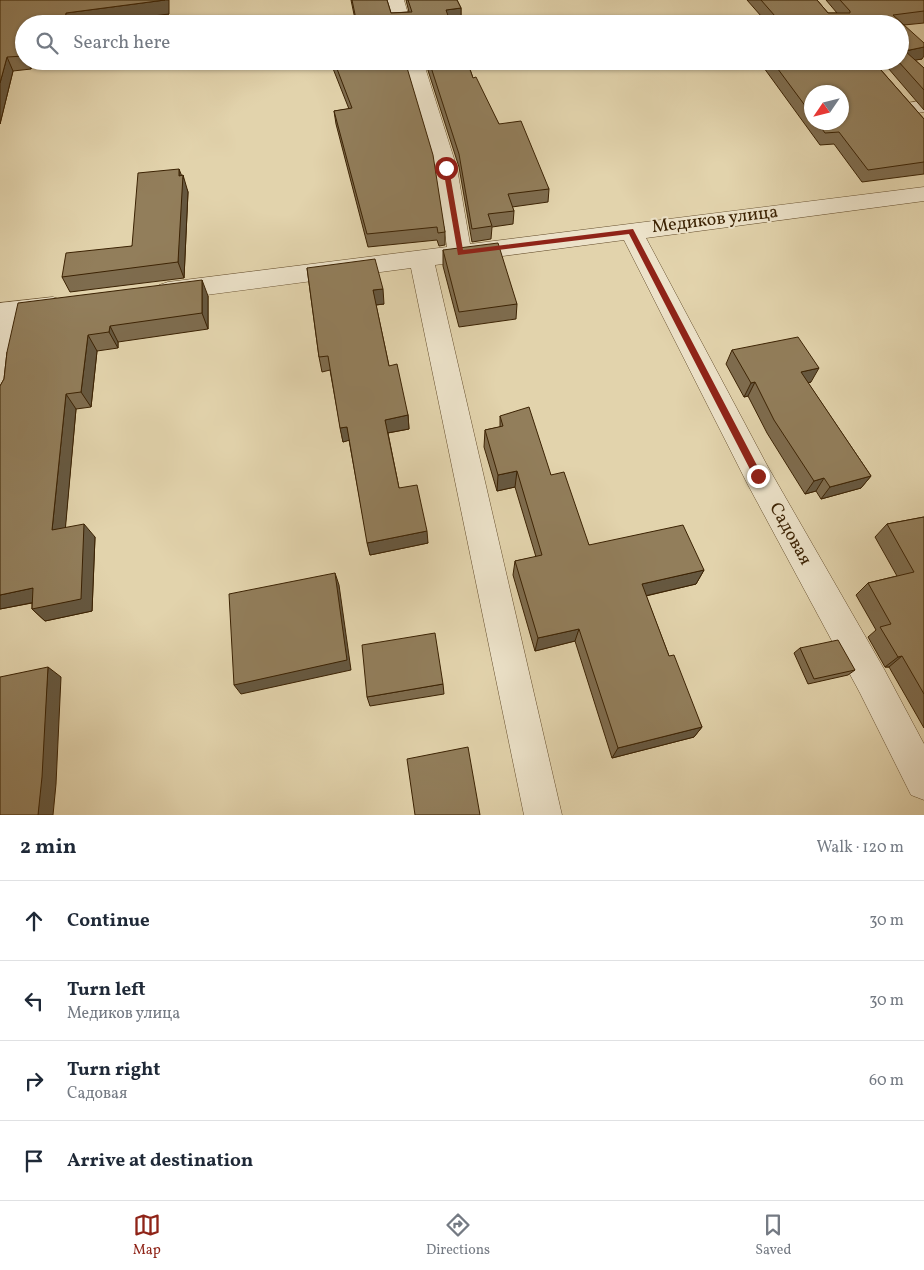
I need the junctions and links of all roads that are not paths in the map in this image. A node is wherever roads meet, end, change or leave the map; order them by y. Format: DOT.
graph roads {
  1 [pos="395,0"];
  2 [pos="399,15"];
  3 [pos="416,70"];
  4 [pos="911,102"];
  5 [pos="924,125"];
  6 [pos="924,194"];
  7 [pos="631,231"];
  8 [pos="460,253"];
  9 [pos="422,258"];
  10 [pos="144,294"];
  11 [pos="75,303"];
  12 [pos="8,311"];
  13 [pos="0,394"];
  14 [pos="924,782"];
  15 [pos="543,815"];
  1 -- 2 [label="street"];
  3 -- 8 [label="street"];
  4 -- 5 [label="street"];
  6 -- 7 [label="street, Медиков улица"];
  7 -- 8 [label="street, Медиков улица"];
  7 -- 14 [label="street, Садовая"];
  8 -- 9 [label="street, Медиков улица"];
  9 -- 10 [label="street, Медиков улица"];
  9 -- 15 [label="street"];
  11 -- 12 [label="street"];
  12 -- 13 [label="street"];
}
